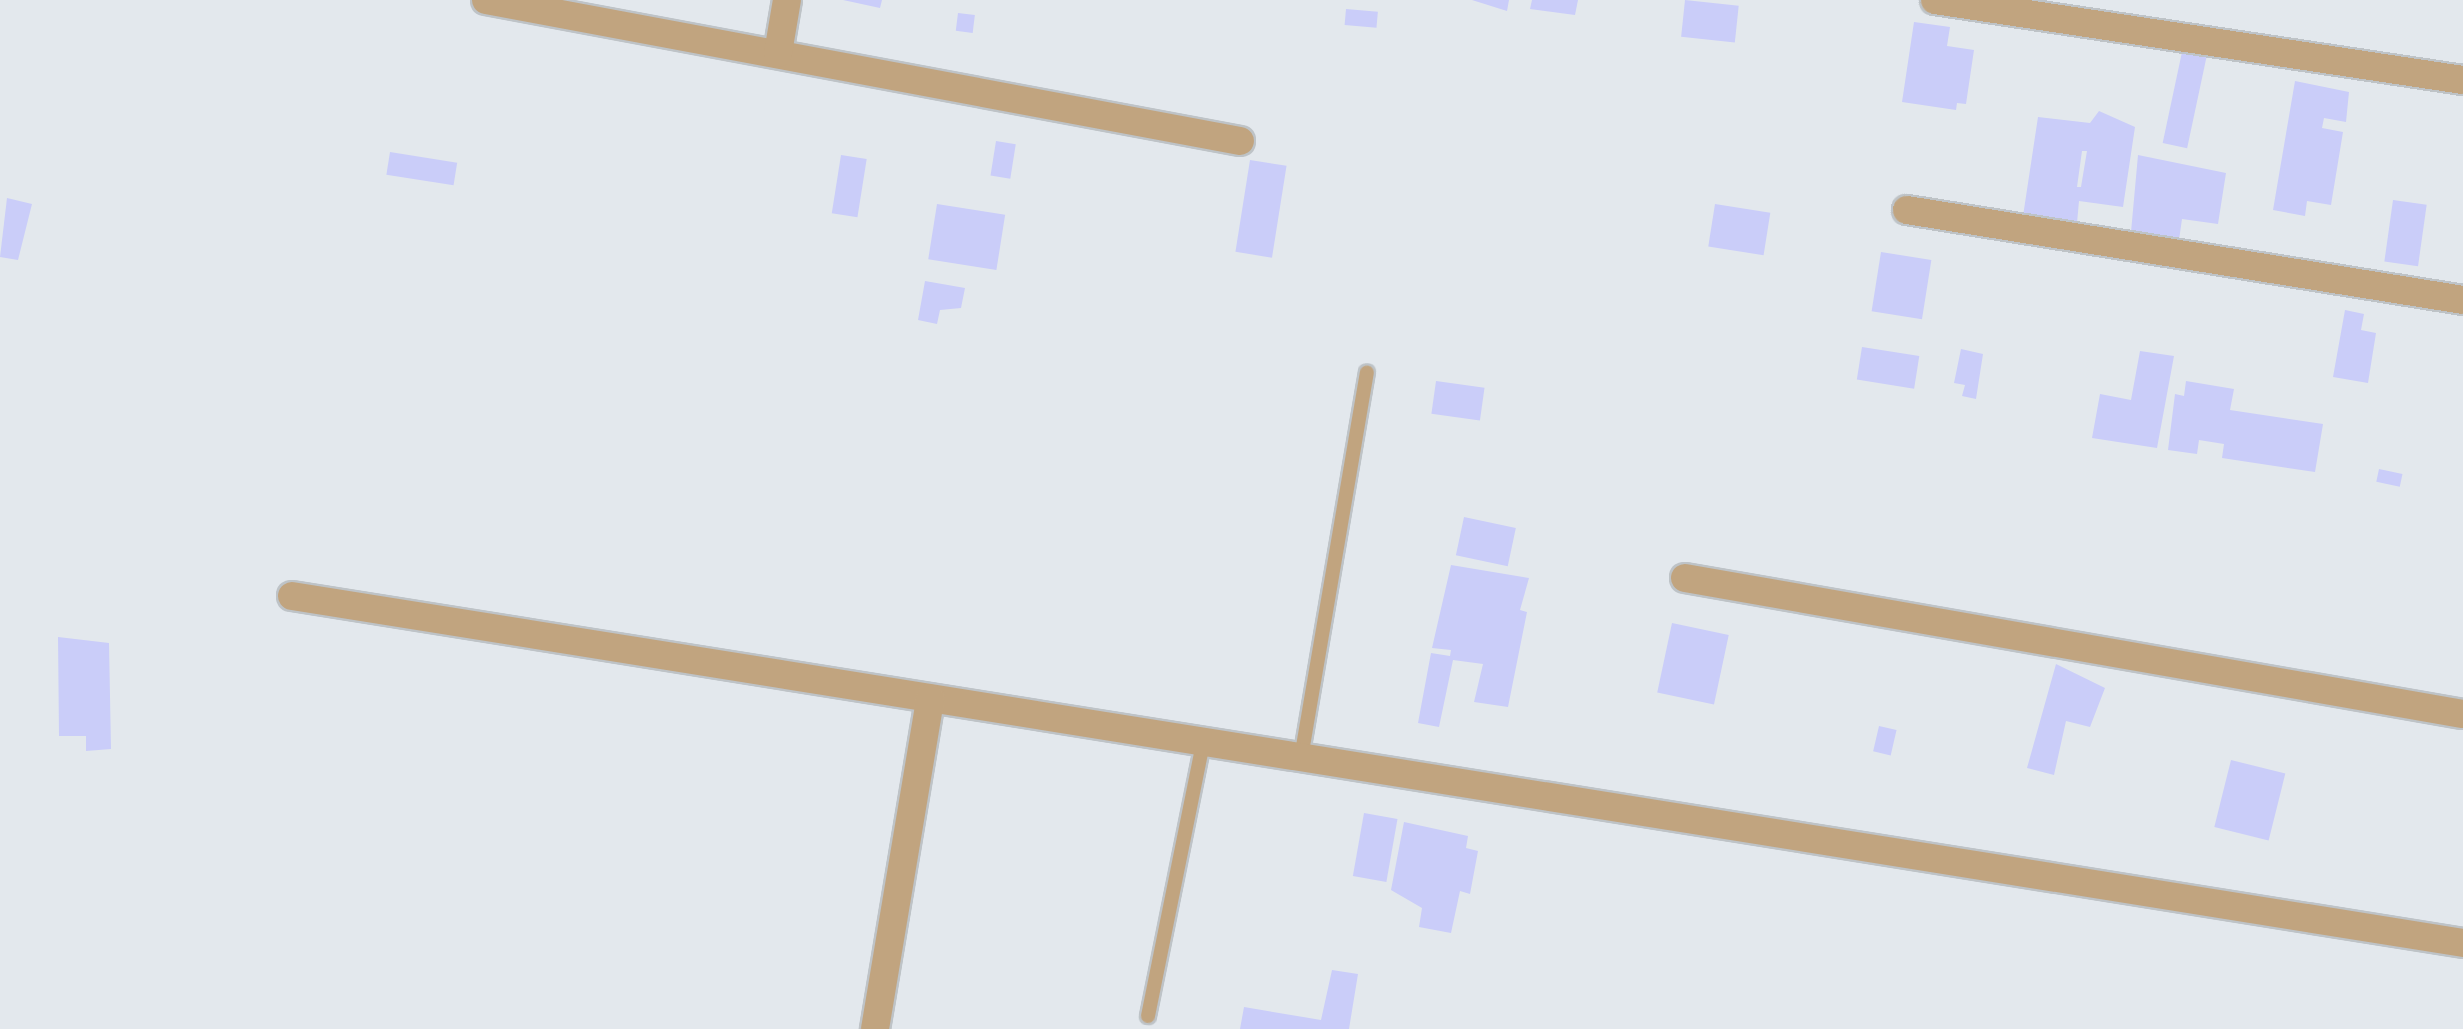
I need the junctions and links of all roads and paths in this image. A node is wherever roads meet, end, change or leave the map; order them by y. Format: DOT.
graph roads {
  1 [pos="486,0"];
  2 [pos="787,0"];
  3 [pos="1935,0"];
  4 [pos="778,53"];
  5 [pos="2463,80"];
  6 [pos="1240,141"];
  7 [pos="1907,210"];
  8 [pos="2463,300"];
  9 [pos="1367,373"];
  10 [pos="1685,578"];
  11 [pos="292,596"];
  12 [pos="930,699"];
  13 [pos="2463,714"];
  14 [pos="1203,743"];
  15 [pos="1301,758"];
  16 [pos="2463,943"];
  17 [pos="1148,1016"];
  18 [pos="875,1029"];
  1 -- 4 [label="street"];
  2 -- 4 [label="street"];
  3 -- 5 [label="street"];
  4 -- 6 [label="street"];
  7 -- 8 [label="street"];
  9 -- 15 [label="lane"];
  10 -- 13 [label="street"];
  11 -- 12 [label="street"];
  12 -- 14 [label="street"];
  12 -- 18 [label="street"];
  14 -- 15 [label="street"];
  14 -- 17 [label="lane"];
  15 -- 16 [label="street"];
}
